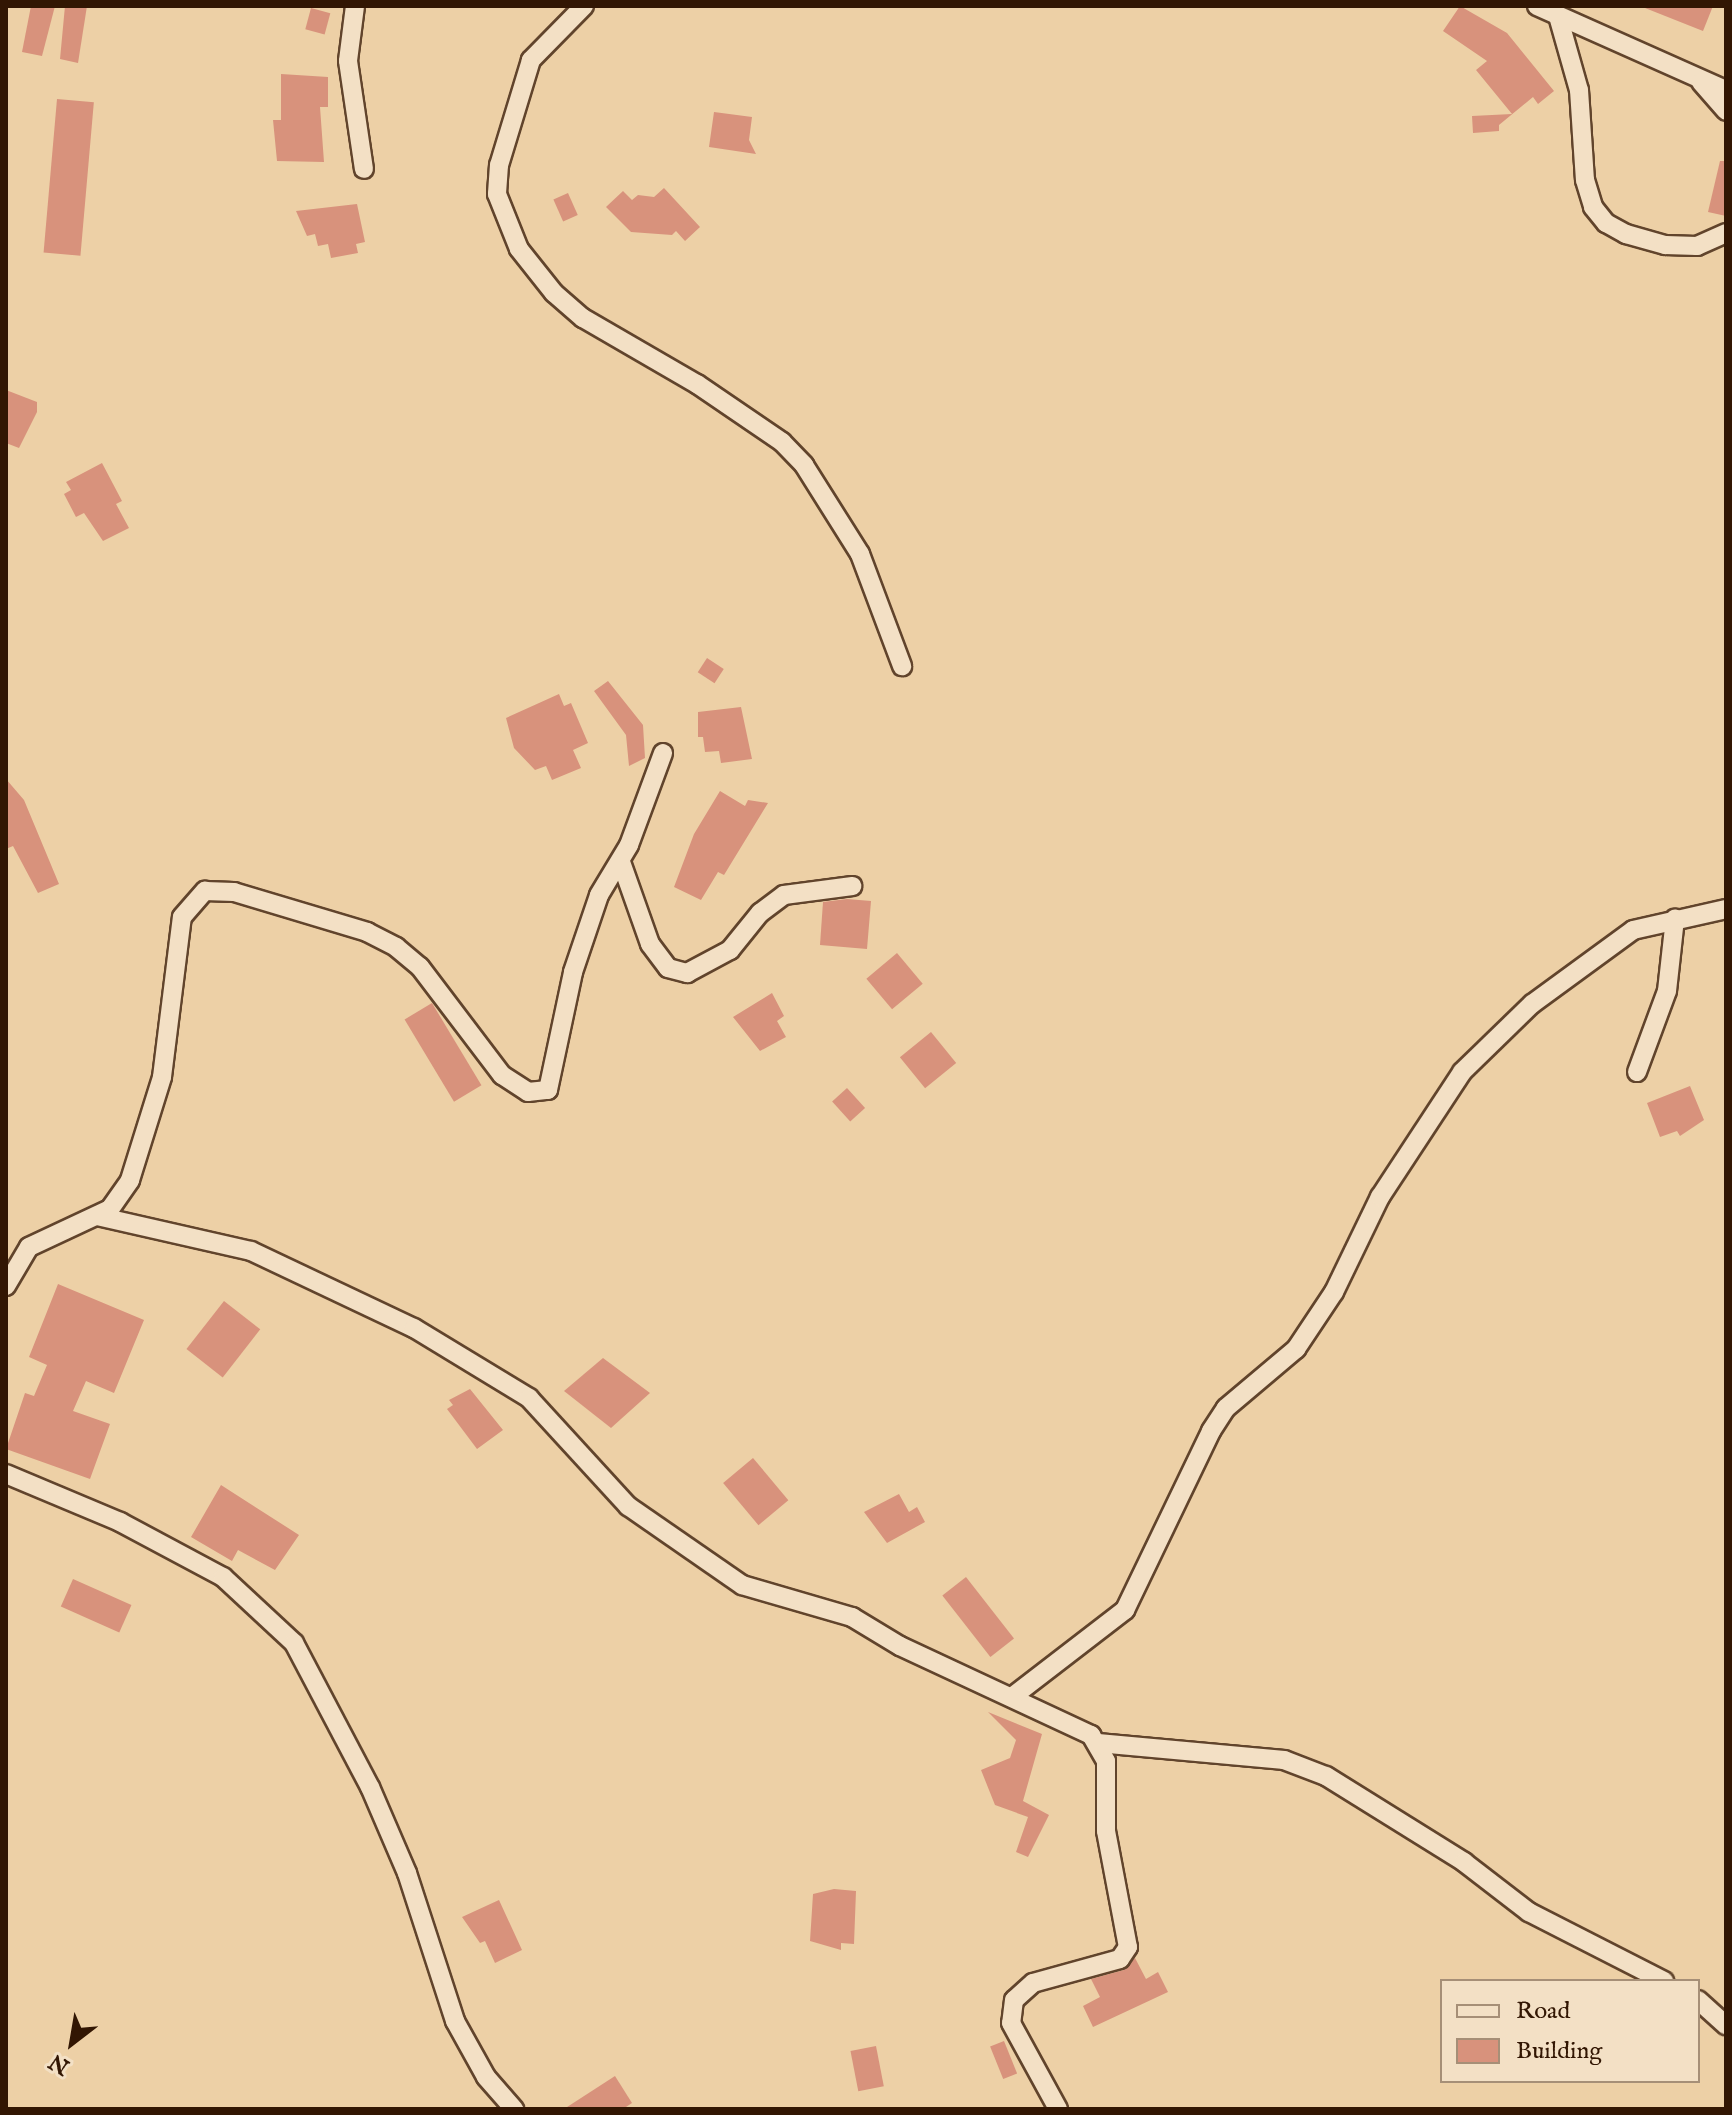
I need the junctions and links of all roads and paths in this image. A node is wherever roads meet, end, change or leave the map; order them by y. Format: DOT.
graph roads {
  1 [pos="355,6"];
  2 [pos="584,6"];
  3 [pos="1537,6"];
  4 [pos="1558,16"];
  5 [pos="1701,82"];
  6 [pos="1726,90"];
  7 [pos="1726,111"];
  8 [pos="364,169"];
  9 [pos="1726,233"];
  10 [pos="902,666"];
  11 [pos="663,753"];
  12 [pos="621,862"];
  13 [pos="852,886"];
  14 [pos="1726,909"];
  15 [pos="1675,918"];
  16 [pos="1637,1072"];
  17 [pos="97,1216"];
  18 [pos="6,1286"];
  19 [pos="6,1474"];
  20 [pos="1012,1697"];
  21 [pos="1098,1743"];
  22 [pos="1660,1979"];
  23 [pos="1700,2002"];
  24 [pos="1726,2025"];
  25 [pos="514,2109"];
  26 [pos="1058,2109"];
  1 -- 8 [label="street"];
  2 -- 10 [label="street"];
  3 -- 4 [label="street"];
  4 -- 5 [label="street"];
  4 -- 9 [label="street"];
  5 -- 6 [label="street"];
  5 -- 7 [label="street"];
  11 -- 12 [label="street"];
  12 -- 13 [label="street"];
  12 -- 17 [label="street"];
  14 -- 15 [label="street"];
  15 -- 16 [label="street"];
  15 -- 20 [label="street"];
  17 -- 18 [label="street"];
  17 -- 20 [label="street"];
  19 -- 25 [label="street"];
  20 -- 21 [label="street"];
  21 -- 22 [label="street"];
  21 -- 26 [label="street"];
  23 -- 24 [label="street"];
}
